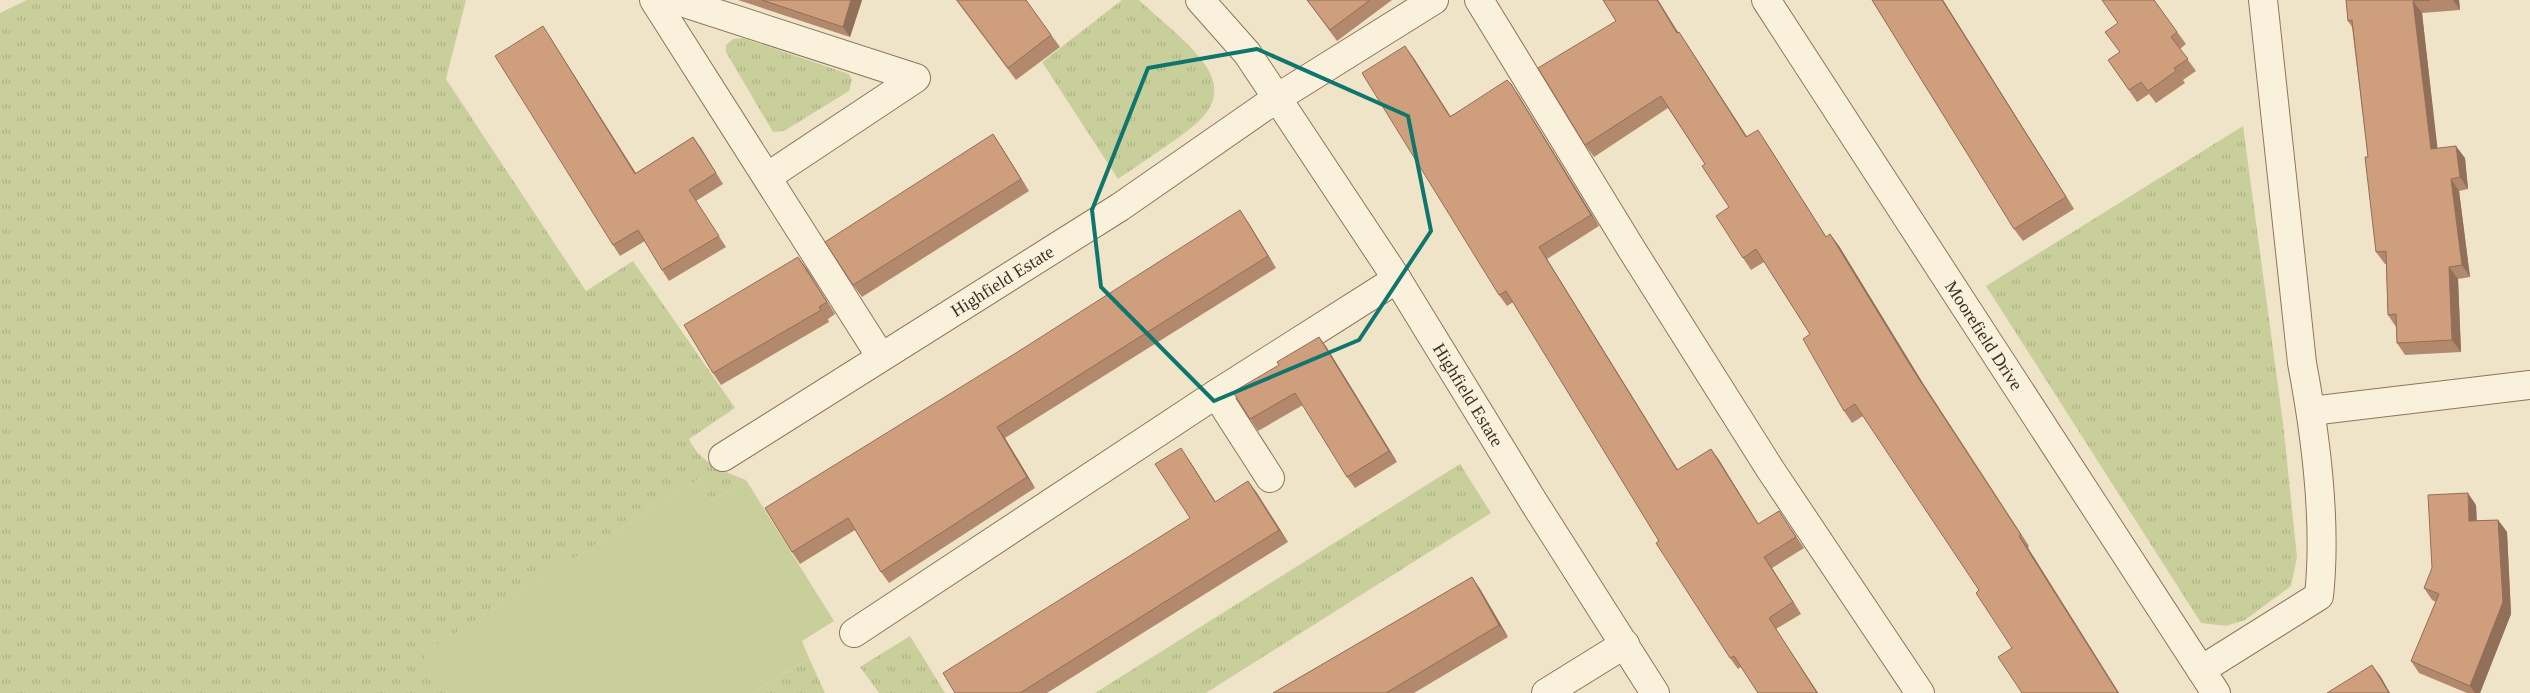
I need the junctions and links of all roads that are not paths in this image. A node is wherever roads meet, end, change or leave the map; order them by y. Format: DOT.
graph roads {
  1 [pos="654,0"];
  2 [pos="675,0"];
  3 [pos="1200,0"];
  4 [pos="1434,0"];
  5 [pos="1479,0"];
  6 [pos="1766,0"];
  7 [pos="2263,0"];
  8 [pos="1277,98"];
  9 [pos="767,177"];
  10 [pos="1397,279"];
  11 [pos="881,357"];
  12 [pos="2530,385"];
  13 [pos="1216,394"];
  14 [pos="2311,411"];
  15 [pos="723,457"];
  16 [pos="1270,478"];
  17 [pos="854,633"];
  18 [pos="1625,644"];
  19 [pos="2202,670"];
  20 [pos="1546,693"];
  21 [pos="1656,693"];
  22 [pos="1920,693"];
  23 [pos="2216,693"];
  1 -- 9 [label="street"];
  2 -- 9 [label="street"];
  3 -- 8 [label="street, Highfield Estate"];
  4 -- 8 [label="street"];
  5 -- 22 [label="street"];
  6 -- 19 [label="street, Moorefield Drive"];
  7 -- 14 [label="street"];
  8 -- 10 [label="street, Highfield Estate"];
  8 -- 11 [label="street, Highfield Estate"];
  9 -- 11 [label="street"];
  10 -- 13 [label="street"];
  10 -- 18 [label="street, Highfield Estate"];
  11 -- 15 [label="street, Highfield Estate"];
  12 -- 14 [label="street"];
  13 -- 16 [label="street"];
  13 -- 17 [label="street"];
  14 -- 19 [label="street"];
  18 -- 20 [label="street"];
  18 -- 21 [label="street, Highfield Estate"];
  19 -- 23 [label="street, Moorefield Drive"];
}
